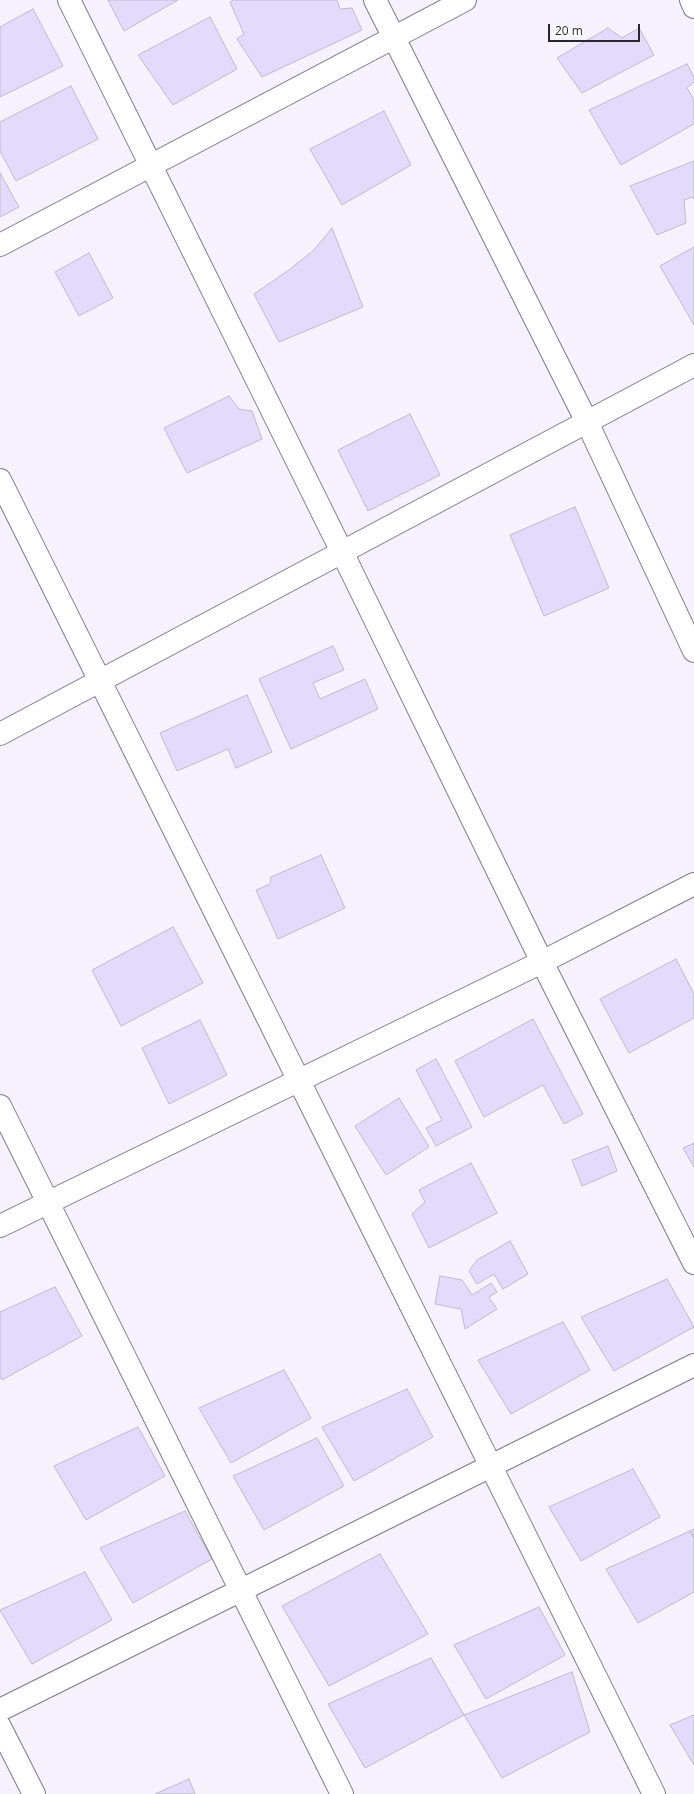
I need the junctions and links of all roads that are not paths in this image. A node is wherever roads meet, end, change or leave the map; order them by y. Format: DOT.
graph roads {
  1 [pos="69,0"];
  2 [pos="375,0"];
  3 [pos="465,0"];
  4 [pos="691,0"];
  5 [pos="694,7"];
  6 [pos="394,37"];
  7 [pos="151,166"];
  8 [pos="0,244"];
  9 [pos="694,365"];
  10 [pos="587,422"];
  11 [pos="0,480"];
  12 [pos="342,552"];
  13 [pos="694,651"];
  14 [pos="100,681"];
  15 [pos="0,734"];
  16 [pos="694,884"];
  17 [pos="542,962"];
  18 [pos="298,1080"];
  19 [pos="0,1106"];
  20 [pos="48,1202"];
  21 [pos="0,1226"];
  22 [pos="694,1263"];
  23 [pos="694,1366"];
  24 [pos="491,1466"];
  25 [pos="241,1590"];
  26 [pos="0,1710"];
  27 [pos="0,1727"];
  28 [pos="34,1794"];
  29 [pos="342,1794"];
  30 [pos="654,1794"];
  1 -- 7 [label="street"];
  2 -- 6 [label="street"];
  3 -- 6 [label="street"];
  4 -- 5 [label="street"];
  6 -- 7 [label="street"];
  6 -- 10 [label="street"];
  7 -- 8 [label="street"];
  7 -- 12 [label="street"];
  9 -- 10 [label="street"];
  10 -- 12 [label="street"];
  10 -- 13 [label="street"];
  11 -- 14 [label="street"];
  12 -- 14 [label="street"];
  12 -- 17 [label="street"];
  14 -- 15 [label="street"];
  14 -- 18 [label="street"];
  16 -- 17 [label="street"];
  17 -- 18 [label="street"];
  17 -- 22 [label="street"];
  18 -- 20 [label="street"];
  18 -- 24 [label="street"];
  19 -- 20 [label="street"];
  20 -- 21 [label="street"];
  20 -- 25 [label="street"];
  23 -- 24 [label="street"];
  24 -- 25 [label="street"];
  24 -- 30 [label="street"];
  25 -- 26 [label="street"];
  25 -- 29 [label="street"];
  27 -- 28 [label="street"];
}
